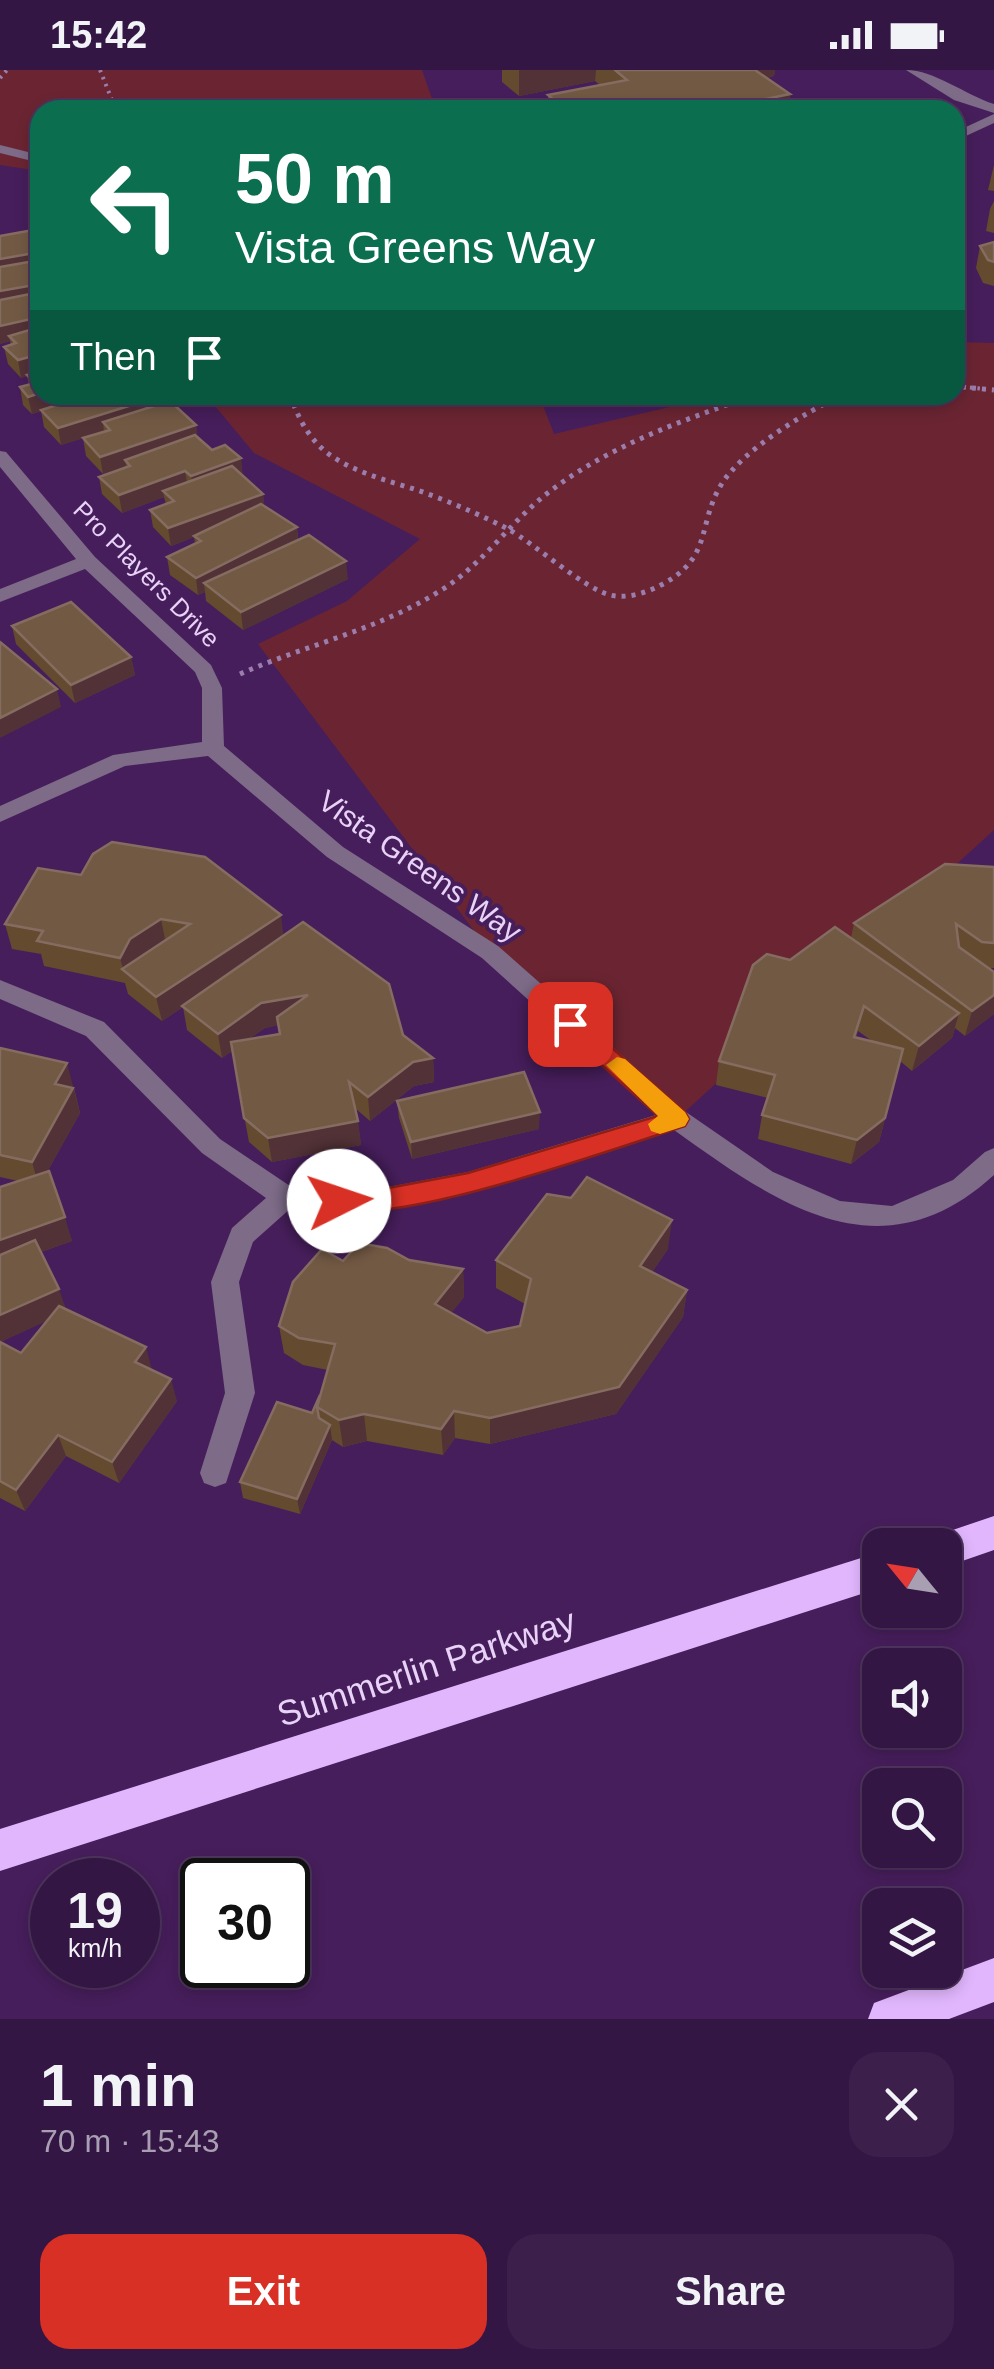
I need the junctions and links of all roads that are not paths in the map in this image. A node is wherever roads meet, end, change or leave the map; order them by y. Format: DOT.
graph roads {
  1 [pos="912,70"];
  2 [pos="994,109"];
  3 [pos="994,118"];
  4 [pos="965,133"];
  5 [pos="0,149"];
  6 [pos="30,156"];
  7 [pos="0,456"];
  8 [pos="88,561"];
  9 [pos="0,596"];
  10 [pos="212,748"];
  11 [pos="0,815"];
  12 [pos="0,989"];
  13 [pos="677,1119"];
  14 [pos="994,1159"];
  15 [pos="285,1197"];
  16 [pos="216,1473"];
  17 [pos="994,1533"];
  18 [pos="962,1543"];
  19 [pos="862,1576"];
  20 [pos="0,1850"];
  21 [pos="994,1980"];
  22 [pos="890,2019"];
  1 -- 2 [label="street"];
  3 -- 4 [label="street"];
  5 -- 6 [label="street"];
  7 -- 8 [label="street, Pro Players Drive"];
  8 -- 9 [label="street"];
  8 -- 10 [label="street, Pro Players Drive"];
  10 -- 11 [label="street"];
  10 -- 13 [label="street, Vista Greens Way"];
  12 -- 15 [label="street"];
  13 -- 14 [label="street, Vista Greens Way"];
  13 -- 15 [label="street"];
  15 -- 16 [label="street"];
  17 -- 18 [label="highway"];
  19 -- 20 [label="highway, Summerlin Parkway"];
  21 -- 22 [label="highway"];
}
